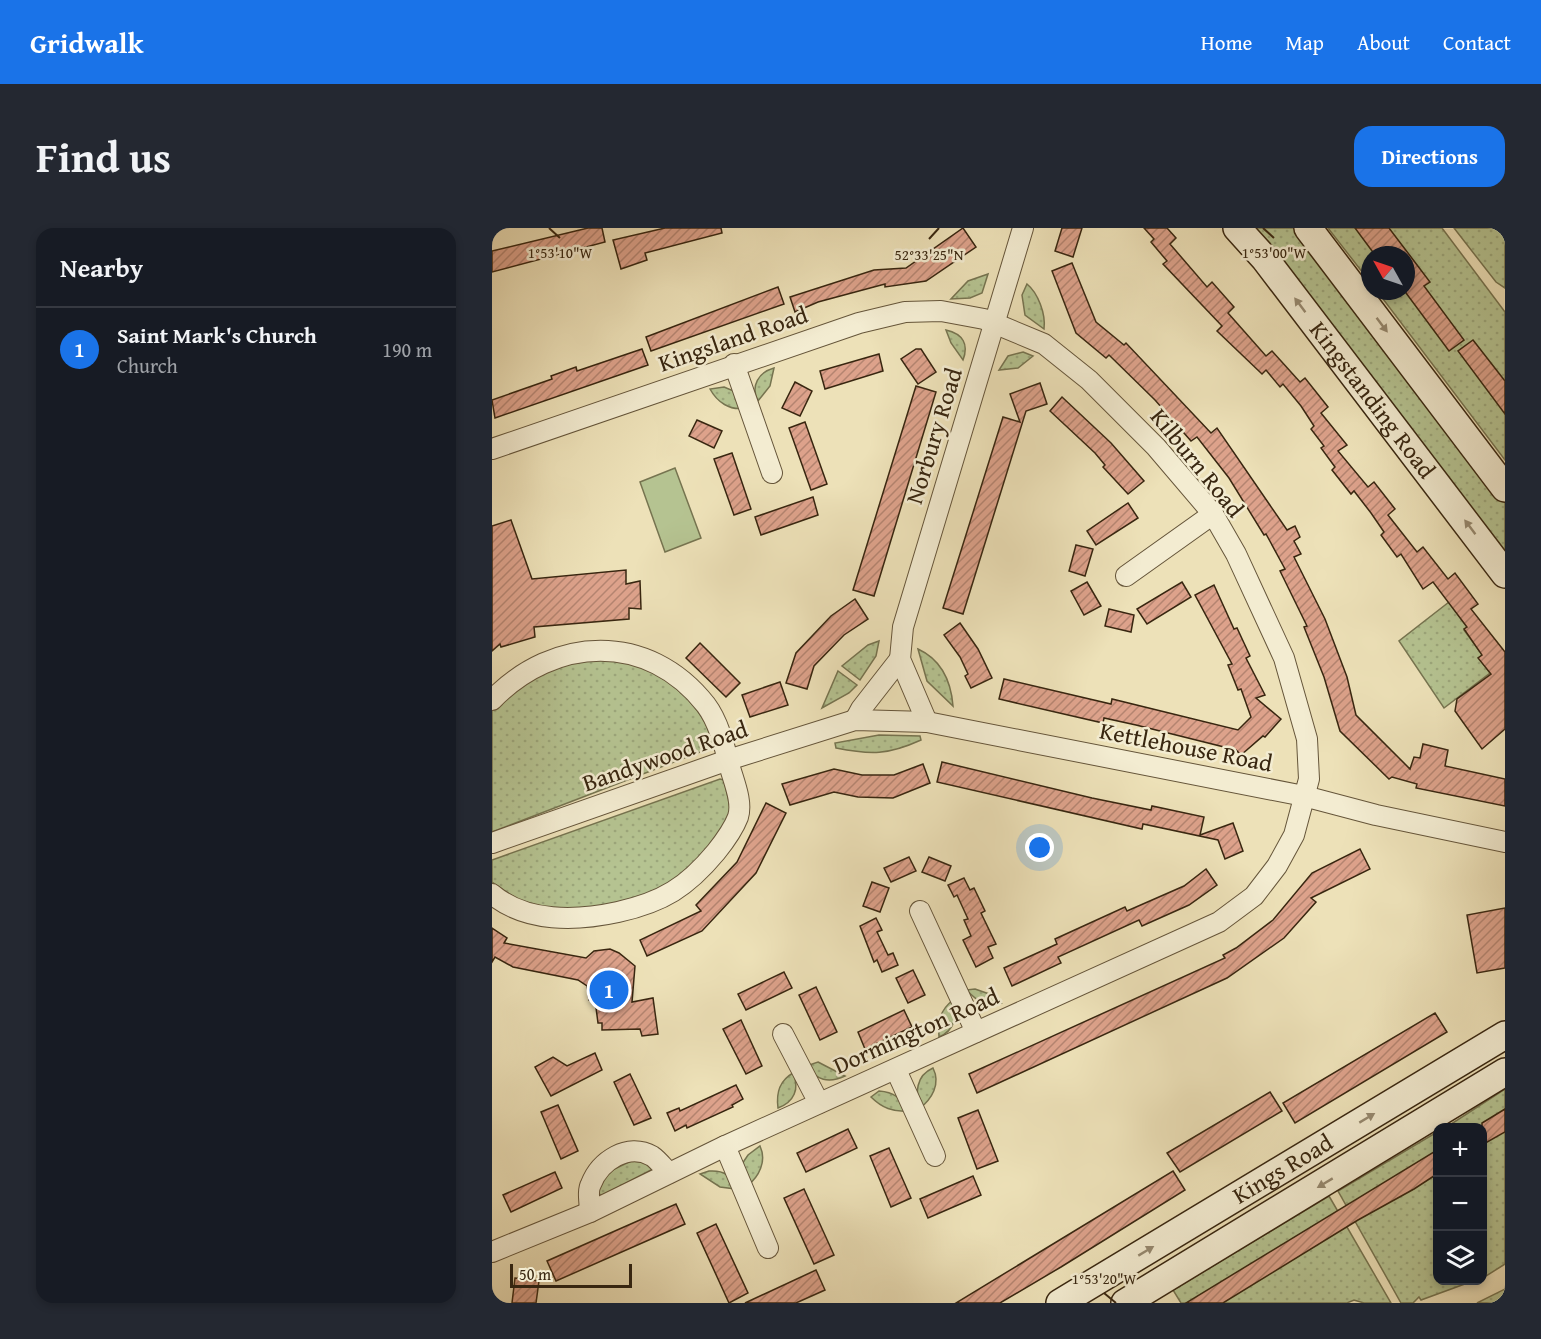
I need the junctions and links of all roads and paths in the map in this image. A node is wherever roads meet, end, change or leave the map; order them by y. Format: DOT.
graph roads {
  1 [pos="1023,228"];
  2 [pos="1237,228"];
  3 [pos="1308,228"];
  4 [pos="994,325"];
  5 [pos="734,364"];
  6 [pos="492,449"];
  7 [pos="772,473"];
  8 [pos="1505,488"];
  9 [pos="1213,514"];
  10 [pos="1505,574"];
  11 [pos="1126,576"];
  12 [pos="900,659"];
  13 [pos="492,700"];
  14 [pos="855,720"];
  15 [pos="927,722"];
  16 [pos="728,760"];
  17 [pos="1304,796"];
  18 [pos="1505,842"];
  19 [pos="492,843"];
  20 [pos="492,894"];
  21 [pos="920,911"];
  22 [pos="976,1032"];
  23 [pos="783,1034"];
  24 [pos="1505,1035"];
  25 [pos="896,1070"];
  26 [pos="1505,1072"];
  27 [pos="819,1103"];
  28 [pos="725,1146"];
  29 [pos="935,1156"];
  30 [pos="669,1173"];
  31 [pos="590,1212"];
  32 [pos="768,1248"];
  33 [pos="492,1252"];
  34 [pos="1060,1303"];
  35 [pos="1125,1303"];
  1 -- 4 [label="street, Norbury Road"];
  10 -- 2 [label="main road, Kingstanding Road, one-way"];
  3 -- 8 [label="main road, one-way"];
  4 -- 5 [label="street, Kingsland Road"];
  4 -- 9 [label="street, Kilburn Road"];
  4 -- 12 [label="street, Norbury Road"];
  5 -- 6 [label="street, Kingsland Road"];
  5 -- 7 [label="street"];
  9 -- 11 [label="street"];
  9 -- 17 [label="street, Kilburn Road"];
  12 -- 14 [label="street"];
  12 -- 15 [label="street, Norbury Road"];
  13 -- 16 [label="street"];
  14 -- 15 [label="street, Kettlehouse Road"];
  14 -- 16 [label="street, Bandywood Road"];
  15 -- 17 [label="street, Kettlehouse Road"];
  16 -- 19 [label="street, Bandywood Road"];
  16 -- 20 [label="street"];
  17 -- 18 [label="street, Kettlehouse Road"];
  17 -- 22 [label="street, Dormington Road"];
  21 -- 22 [label="street"];
  22 -- 25 [label="street, Dormington Road"];
  23 -- 27 [label="street"];
  34 -- 24 [label="main road, Kings Road, one-way"];
  25 -- 27 [label="street, Dormington Road"];
  25 -- 29 [label="street"];
  26 -- 35 [label="main road, Kings Road, one-way"];
  27 -- 28 [label="street, Dormington Road"];
  28 -- 30 [label="street, Dormington Road"];
  28 -- 32 [label="street"];
  30 -- 31 [label="street, Dormington Road"];
  30 -- 31 [label="street"];
  31 -- 33 [label="street, Dormington Road"];
}
